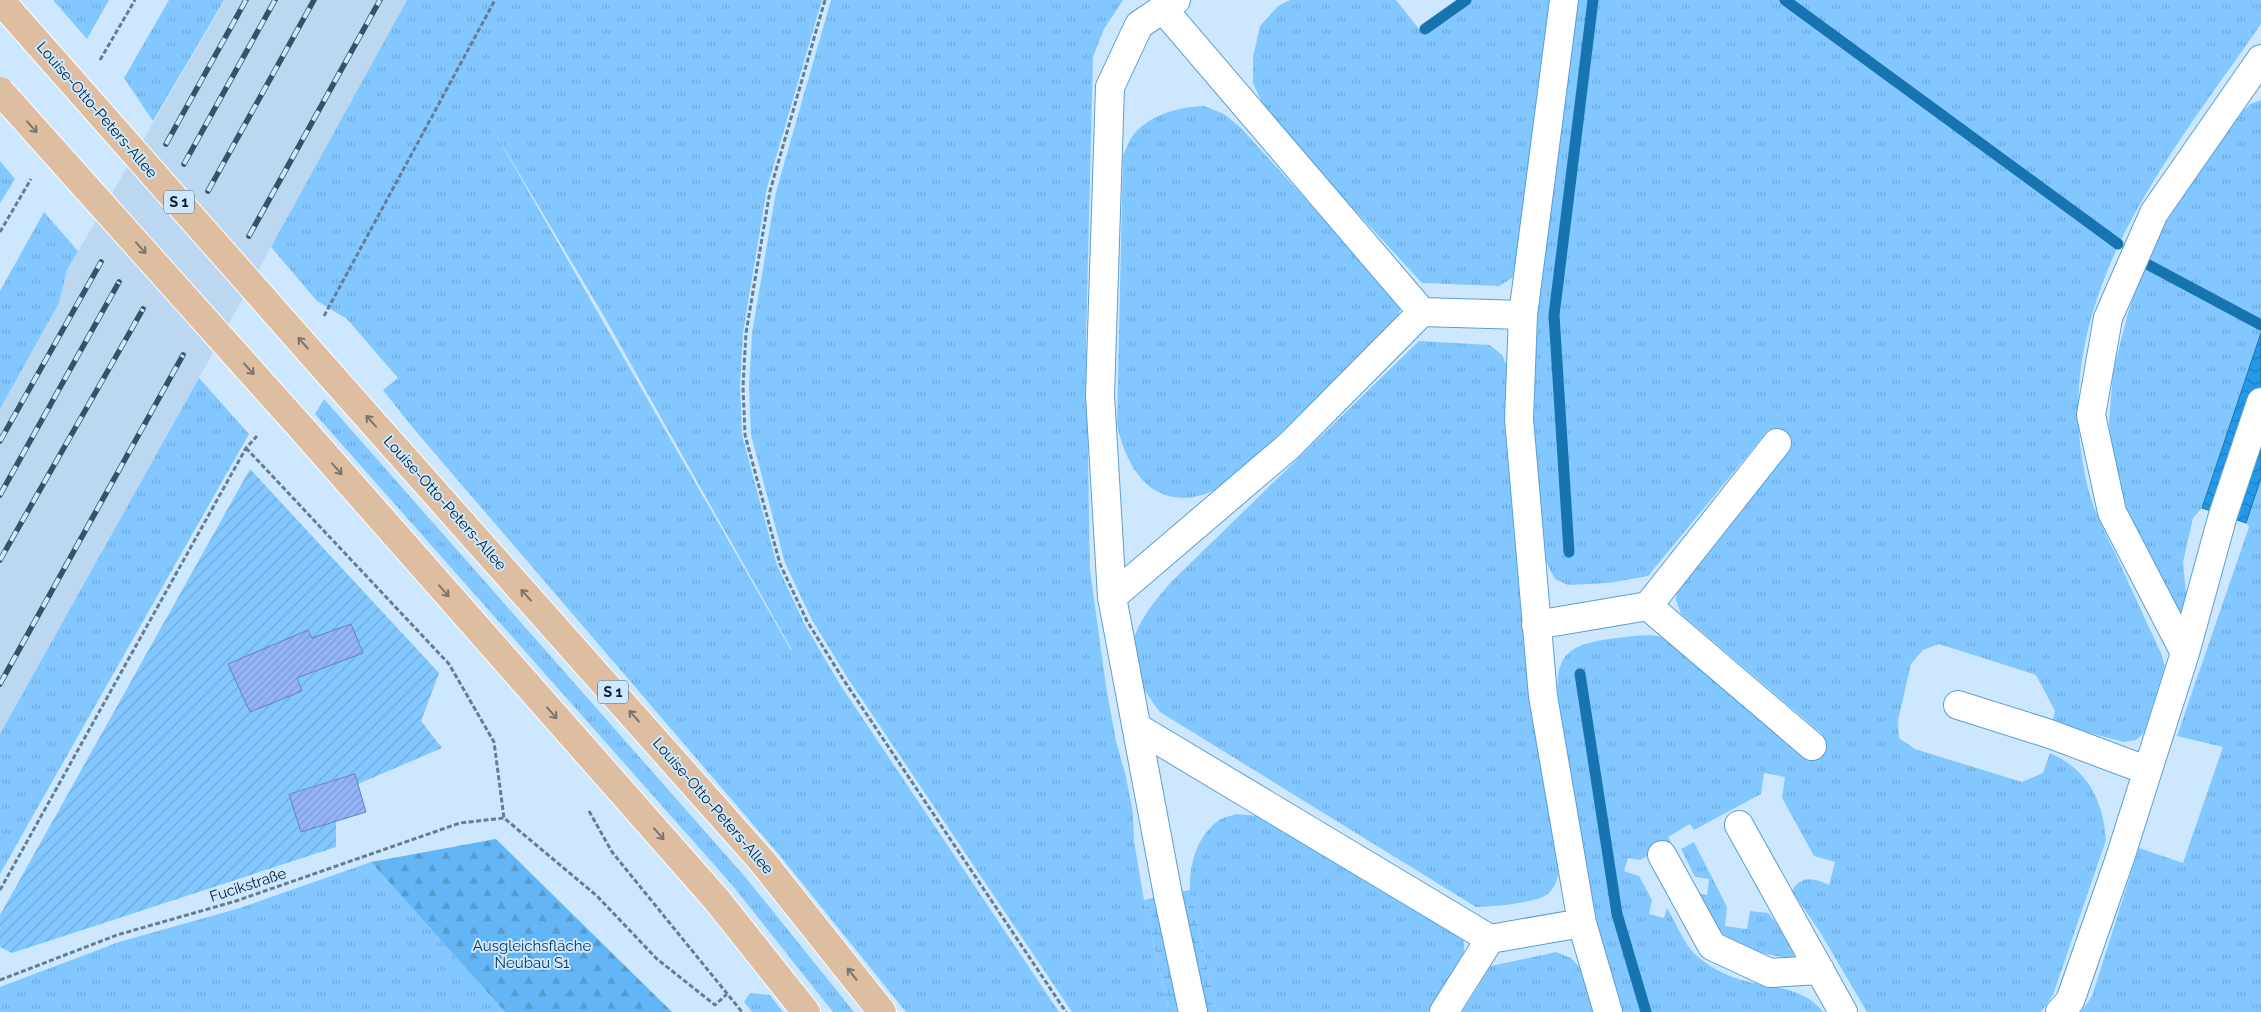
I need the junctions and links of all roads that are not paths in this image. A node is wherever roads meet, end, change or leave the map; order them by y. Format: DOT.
graph roads {
  1 [pos="0,0"];
  2 [pos="1564,0"];
  3 [pos="1170,4"];
  4 [pos="2261,59"];
  5 [pos="0,90"];
  6 [pos="1422,312"];
  7 [pos="1523,315"];
  8 [pos="2261,402"];
  9 [pos="1777,443"];
  10 [pos="1112,597"];
  11 [pos="1648,606"];
  12 [pos="1536,625"];
  13 [pos="2185,652"];
  14 [pos="1958,705"];
  15 [pos="1138,728"];
  16 [pos="1812,746"];
  17 [pos="2146,770"];
  18 [pos="1739,825"];
  19 [pos="1662,855"];
  20 [pos="1582,923"];
  21 [pos="1490,939"];
  22 [pos="1820,970"];
  23 [pos="806,1012"];
  24 [pos="882,1012"];
  25 [pos="1193,1012"];
  26 [pos="1444,1012"];
  27 [pos="1608,1012"];
  28 [pos="1844,1012"];
  29 [pos="2060,1012"];
  24 -- 1 [label="main road, Louise-Otto-Peters-Allee / S 1, one-way, bridge"];
  2 -- 7 [label="lane"];
  3 -- 6 [label="lane"];
  3 -- 10 [label="lane"];
  4 -- 13 [label="lane"];
  5 -- 23 [label="main road, one-way, bridge"];
  6 -- 7 [label="lane"];
  6 -- 10 [label="lane"];
  7 -- 12 [label="lane"];
  8 -- 13 [label="lane"];
  9 -- 11 [label="lane"];
  10 -- 15 [label="lane"];
  11 -- 12 [label="lane"];
  11 -- 16 [label="lane"];
  12 -- 20 [label="lane"];
  13 -- 17 [label="lane"];
  14 -- 17 [label="lane"];
  15 -- 21 [label="lane"];
  15 -- 25 [label="lane"];
  17 -- 29 [label="lane"];
  18 -- 22 [label="lane"];
  19 -- 22 [label="lane"];
  20 -- 21 [label="lane"];
  20 -- 27 [label="lane"];
  21 -- 26 [label="lane"];
  22 -- 28 [label="lane"];
}
